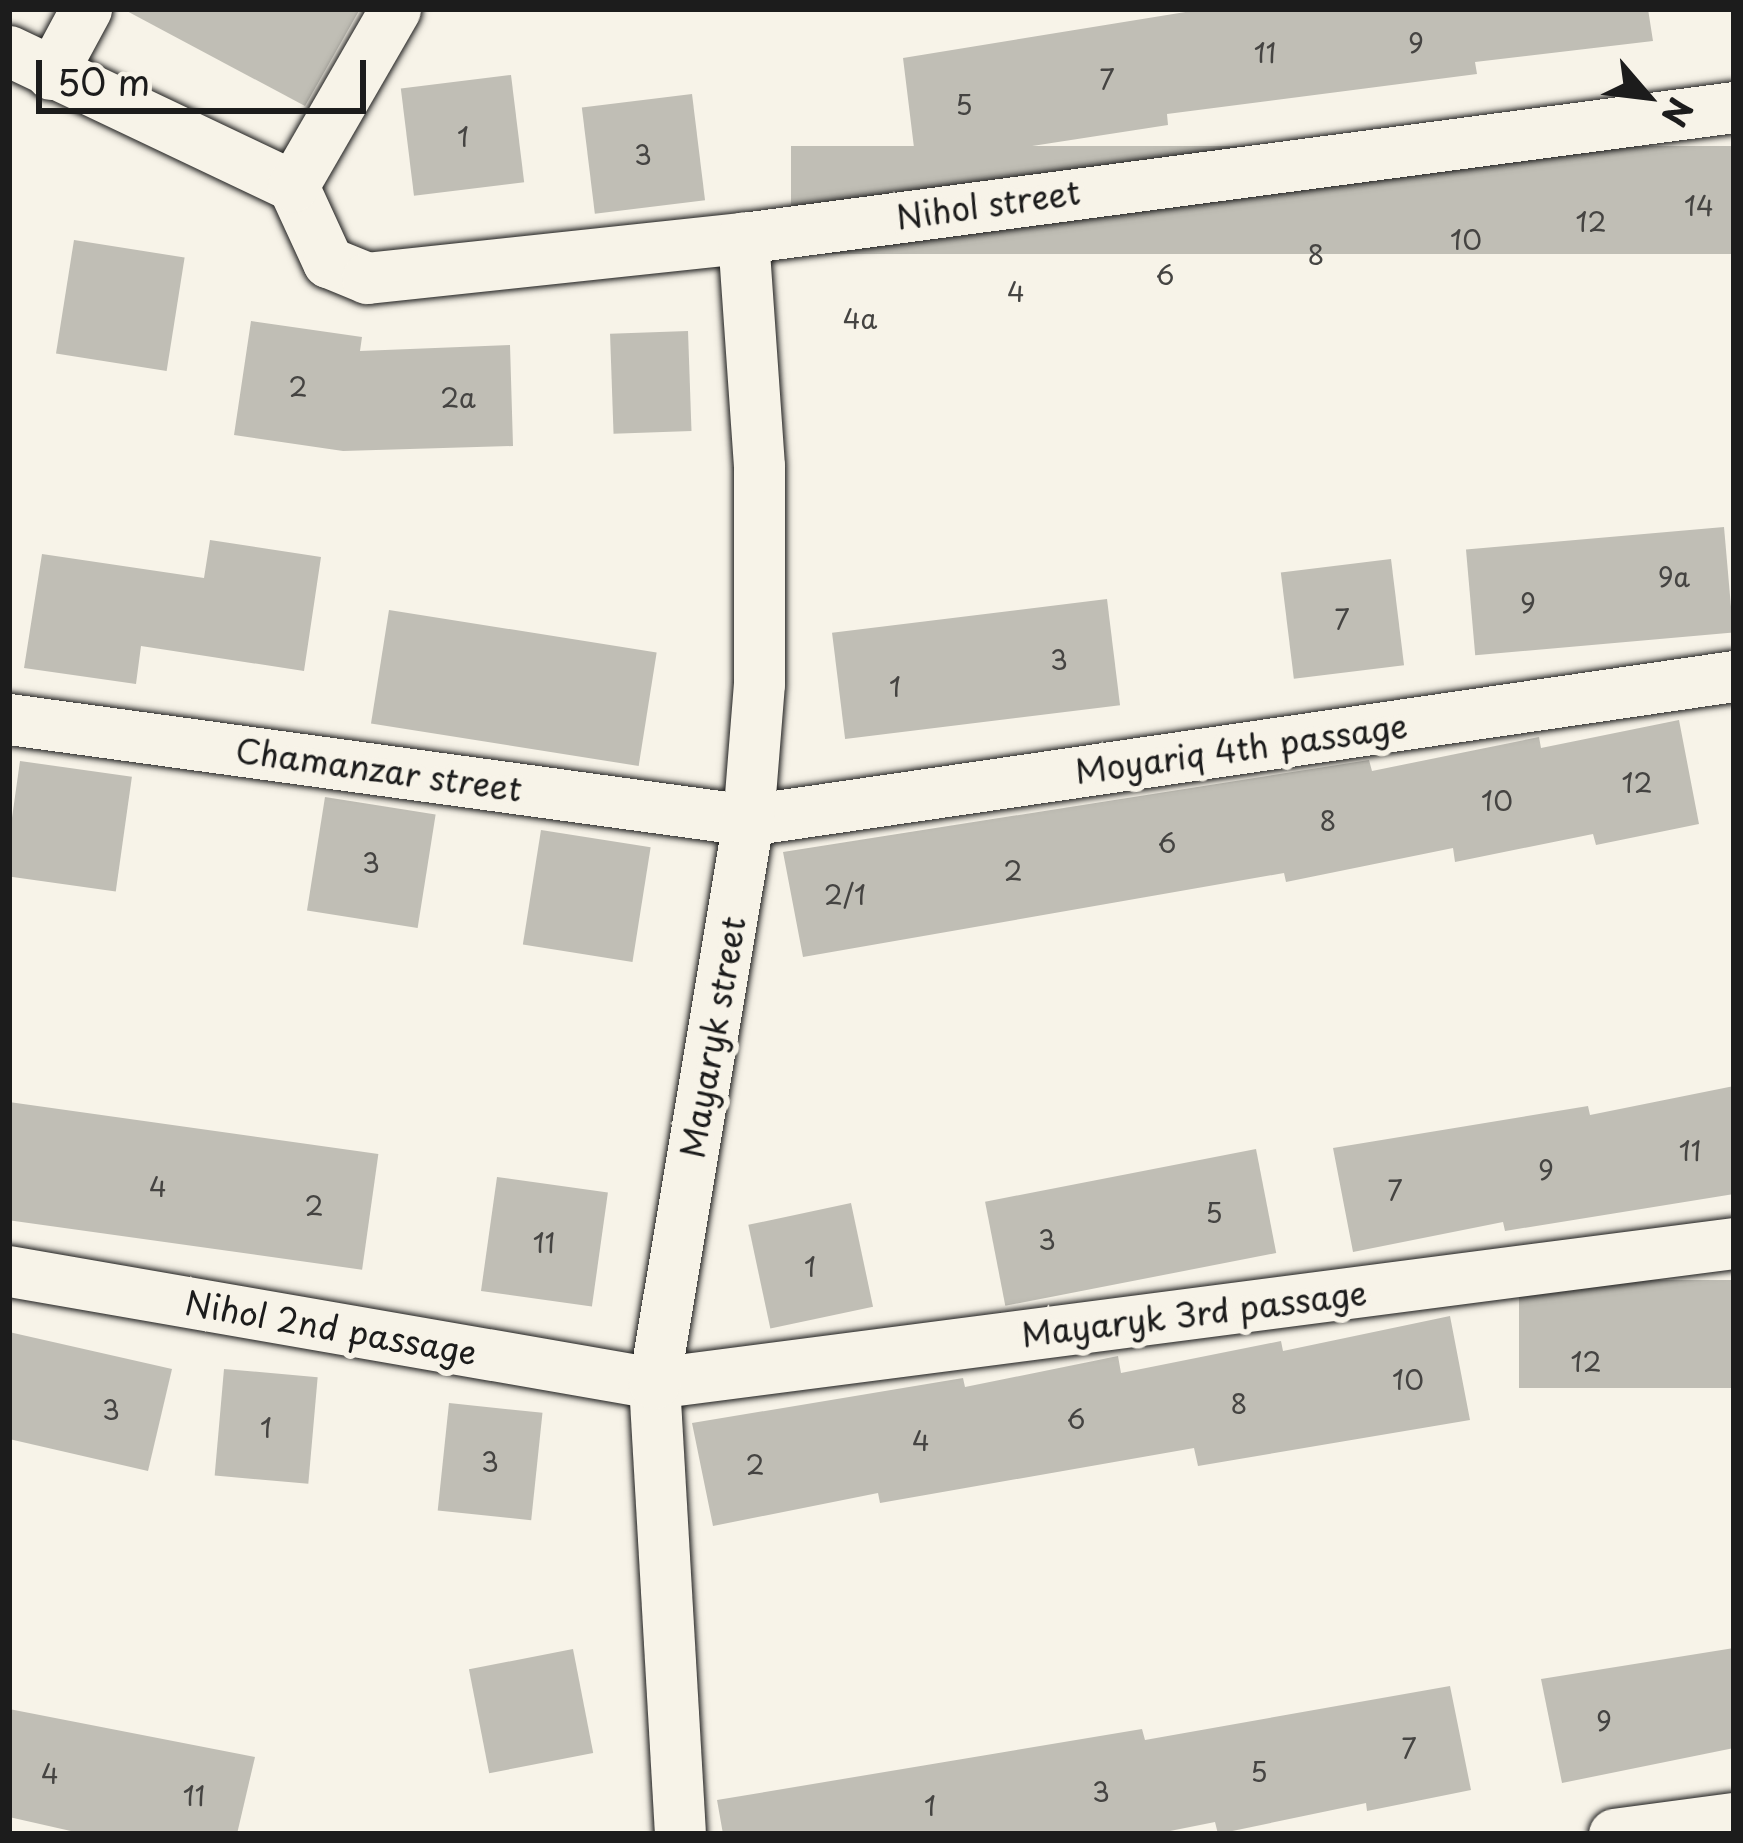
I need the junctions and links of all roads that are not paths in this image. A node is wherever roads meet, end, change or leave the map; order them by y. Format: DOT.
graph roads {
  1 [pos="86,9"];
  2 [pos="395,9"];
  3 [pos="30,63"];
  4 [pos="1734,107"];
  5 [pos="293,186"];
  6 [pos="743,238"];
  7 [pos="1734,676"];
  8 [pos="9,719"];
  9 [pos="748,820"];
  10 [pos="1734,1243"];
  11 [pos="9,1270"];
  12 [pos="654,1383"];
  13 [pos="1734,1817"];
  14 [pos="680,1834"];
  15 [pos="1614,1834"];
  1 -- 3 [label="street"];
  2 -- 5 [label="street"];
  3 -- 5 [label="street"];
  4 -- 6 [label="street, Nihol street"];
  5 -- 6 [label="street, Nihol street"];
  6 -- 9 [label="street, Mayaryk street"];
  7 -- 9 [label="street, Moyariq 4th passage"];
  8 -- 9 [label="street, Chamanzar street"];
  9 -- 12 [label="street, Mayaryk street"];
  10 -- 12 [label="street, Mayaryk 3rd passage"];
  11 -- 12 [label="street, Nihol 2nd passage"];
  12 -- 14 [label="street, Mayaryk street"];
  13 -- 15 [label="street"];
}
